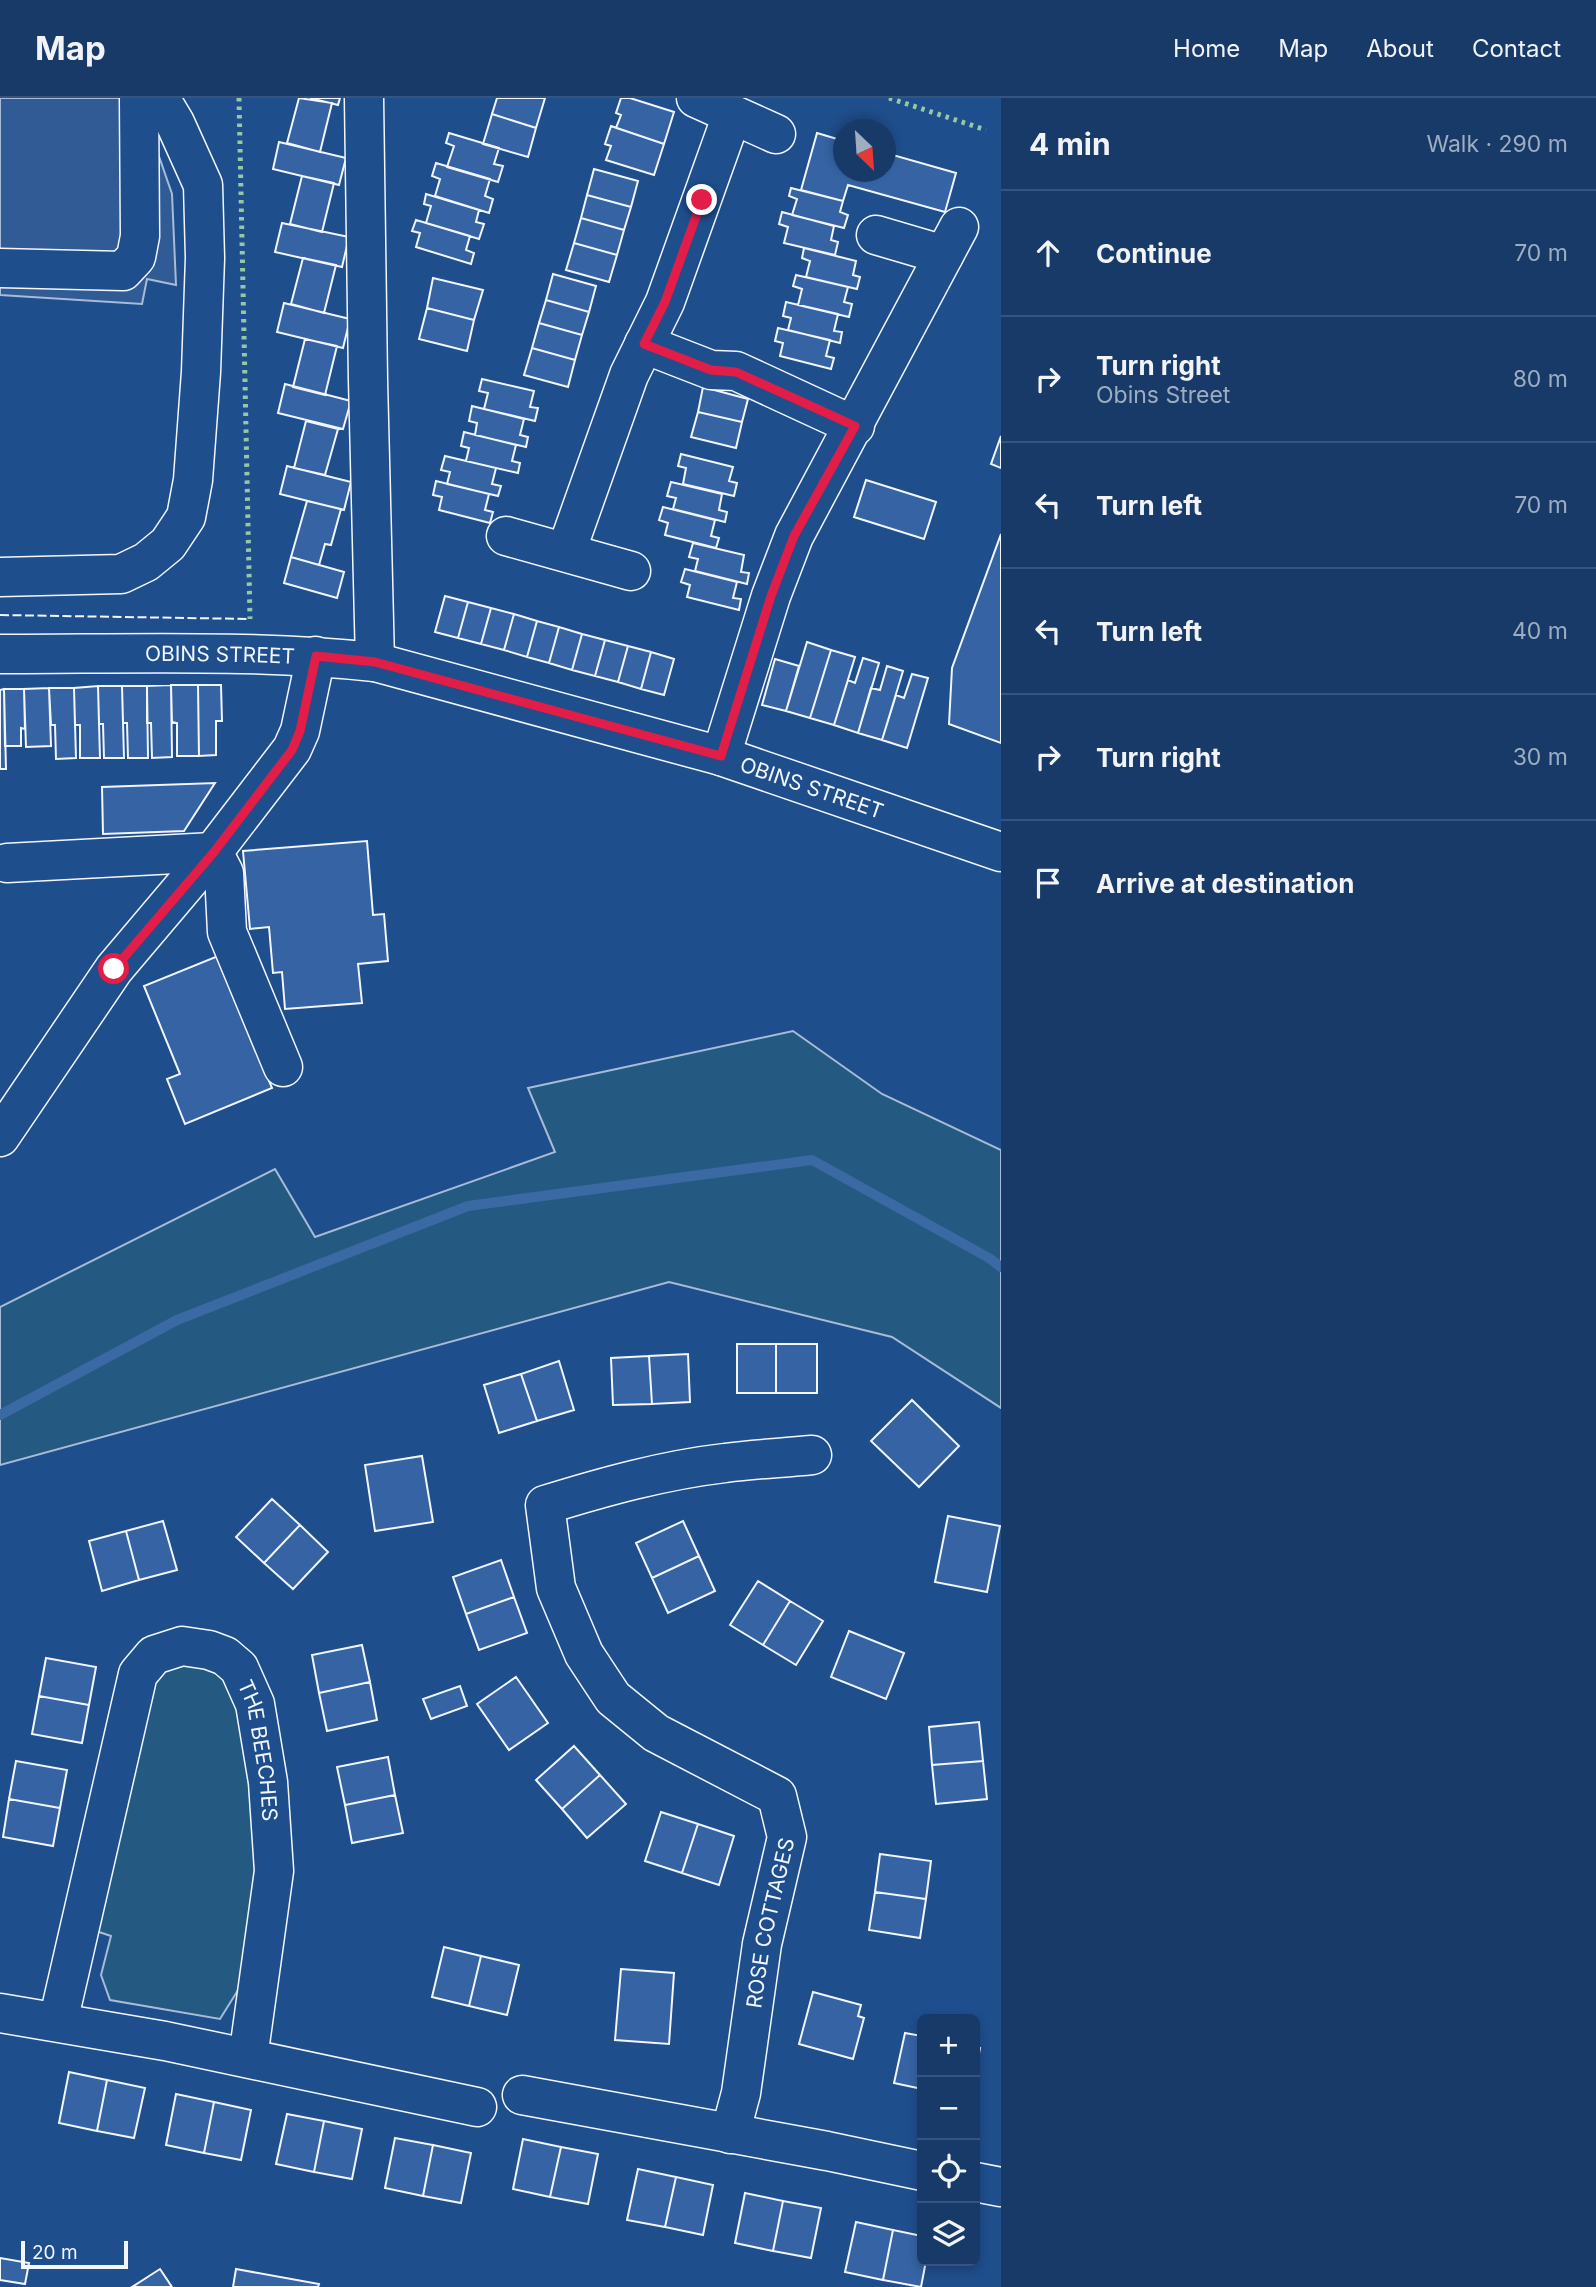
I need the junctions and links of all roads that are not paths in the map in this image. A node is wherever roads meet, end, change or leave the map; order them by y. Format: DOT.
graph roads {
  1 [pos="139,98"];
  2 [pos="160,98"];
  3 [pos="364,98"];
  4 [pos="696,98"];
  5 [pos="732,115"];
  6 [pos="776,134"];
  7 [pos="876,235"];
  8 [pos="0,268"];
  9 [pos="644,344"];
  10 [pos="855,426"];
  11 [pos="506,536"];
  12 [pos="566,552"];
  13 [pos="631,571"];
  14 [pos="0,577"];
  15 [pos="0,654"];
  16 [pos="316,656"];
  17 [pos="375,662"];
  18 [pos="721,756"];
  19 [pos="214,852"];
  20 [pos="1001,852"];
  21 [pos="7,863"];
  22 [pos="283,1067"];
  23 [pos="0,1137"];
  24 [pos="812,1455"];
  25 [pos="0,2014"];
  26 [pos="58,2022"];
  27 [pos="248,2058"];
  28 [pos="522,2095"];
  29 [pos="477,2106"];
  30 [pos="730,2134"];
  31 [pos="917,2170"];
  32 [pos="980,2183"];
  33 [pos="1001,2188"];
  1 -- 8 [label="street"];
  2 -- 14 [label="street"];
  3 -- 17 [label="street"];
  4 -- 5 [label="street"];
  5 -- 6 [label="street"];
  5 -- 9 [label="street"];
  7 -- 10 [label="street"];
  9 -- 10 [label="street"];
  9 -- 12 [label="street"];
  10 -- 18 [label="street"];
  11 -- 12 [label="street"];
  12 -- 13 [label="street"];
  15 -- 16 [label="street, OBINS STREET"];
  16 -- 17 [label="street, OBINS STREET"];
  16 -- 19 [label="street"];
  17 -- 18 [label="street, OBINS STREET"];
  18 -- 20 [label="street, OBINS STREET"];
  19 -- 21 [label="street"];
  19 -- 22 [label="street"];
  19 -- 23 [label="street"];
  24 -- 30 [label="street, ROSE COTTAGES"];
  25 -- 26 [label="street"];
  26 -- 27 [label="street"];
  26 -- 27 [label="street, THE BEECHES"];
  27 -- 29 [label="street"];
  28 -- 30 [label="street"];
  30 -- 31 [label="street"];
  32 -- 33 [label="street"];
}
